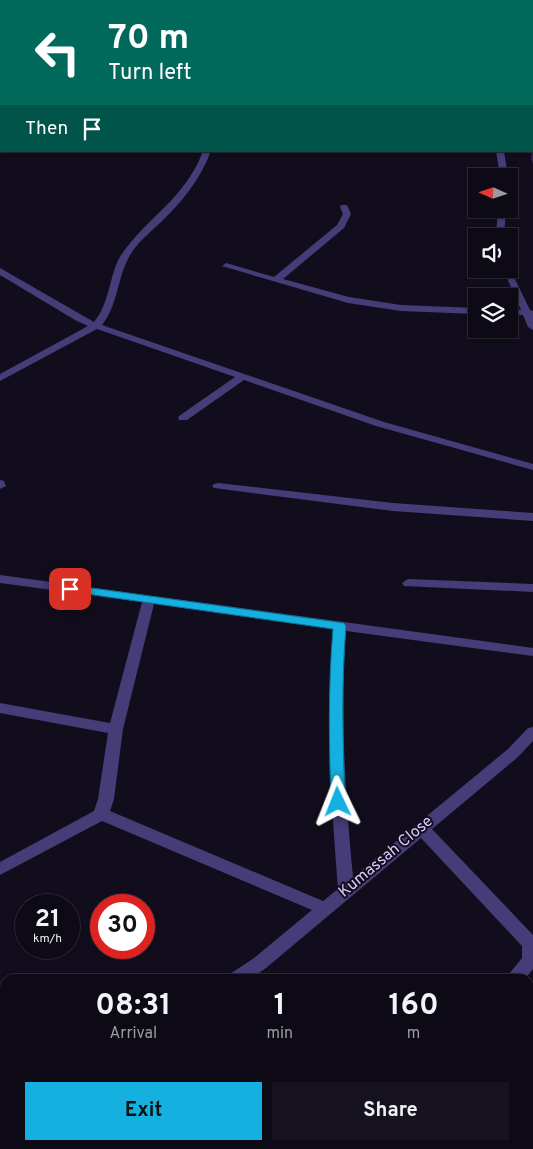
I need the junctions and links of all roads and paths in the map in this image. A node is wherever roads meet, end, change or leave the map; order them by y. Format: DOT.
graph roads {
  1 [pos="207,152"];
  2 [pos="500,152"];
  3 [pos="503,168"];
  4 [pos="344,207"];
  5 [pos="226,266"];
  6 [pos="0,271"];
  7 [pos="511,278"];
  8 [pos="276,280"];
  9 [pos="468,311"];
  10 [pos="529,313"];
  11 [pos="96,326"];
  12 [pos="533,327"];
  13 [pos="242,377"];
  14 [pos="0,378"];
  15 [pos="184,418"];
  16 [pos="533,467"];
  17 [pos="218,486"];
  18 [pos="533,517"];
  19 [pos="0,578"];
  20 [pos="408,583"];
  21 [pos="533,588"];
  22 [pos="149,600"];
  23 [pos="340,626"];
  24 [pos="533,652"];
  25 [pos="0,708"];
  26 [pos="116,729"];
  27 [pos="533,732"];
  28 [pos="101,814"];
  29 [pos="421,828"];
  30 [pos="0,868"];
  31 [pos="346,890"];
  32 [pos="324,909"];
  33 [pos="244,974"];
  34 [pos="518,974"];
  1 -- 11 [label="street"];
  2 -- 3 [label="street"];
  4 -- 8 [label="street"];
  5 -- 8 [label="street"];
  6 -- 11 [label="street"];
  7 -- 10 [label="street"];
  8 -- 9 [label="street"];
  10 -- 12 [label="street"];
  11 -- 13 [label="street"];
  11 -- 14 [label="street"];
  13 -- 15 [label="street"];
  13 -- 16 [label="street"];
  17 -- 18 [label="street"];
  19 -- 22 [label="street"];
  20 -- 21 [label="street"];
  22 -- 23 [label="street"];
  22 -- 26 [label="street"];
  23 -- 24 [label="street"];
  23 -- 31 [label="street"];
  25 -- 26 [label="street"];
  26 -- 28 [label="street"];
  27 -- 29 [label="street, Kumassah Close"];
  28 -- 30 [label="street"];
  28 -- 32 [label="street"];
  29 -- 31 [label="street, Kumassah Close"];
  29 -- 34 [label="street"];
  31 -- 32 [label="street, Kumassah Close"];
  32 -- 33 [label="street, Kumassah Close"];
}
